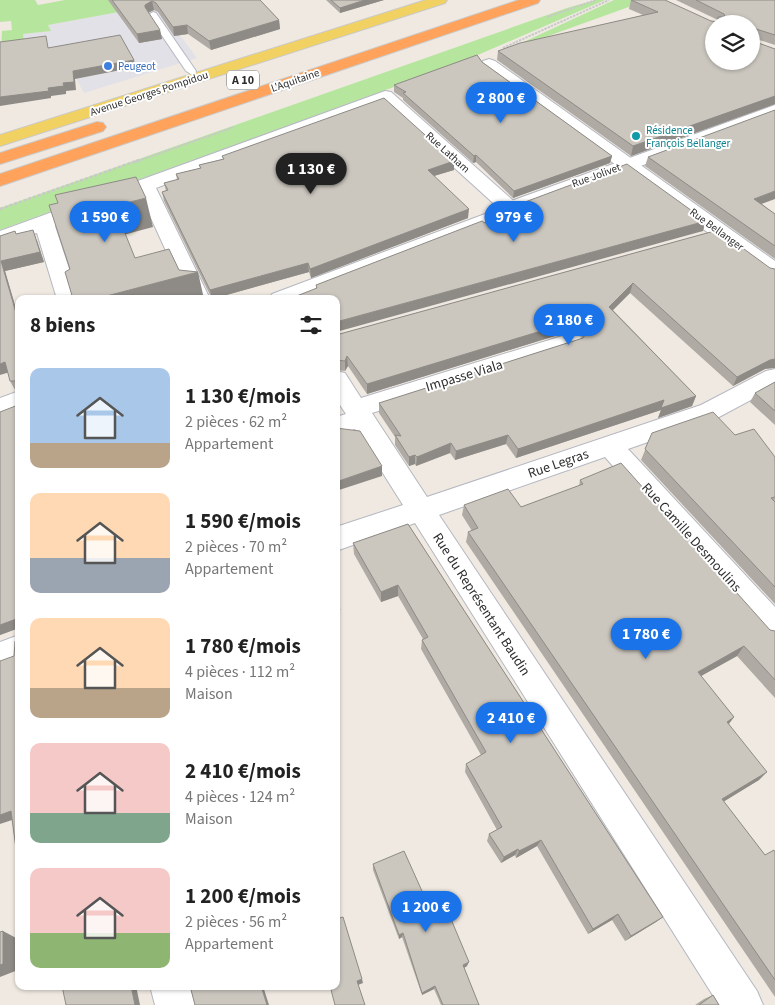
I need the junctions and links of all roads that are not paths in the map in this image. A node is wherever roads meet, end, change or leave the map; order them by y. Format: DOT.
graph roads {
  1 [pos="418,0"];
  2 [pos="440,0"];
  3 [pos="486,0"];
  4 [pos="532,0"];
  5 [pos="154,15"];
  6 [pos="489,64"];
  7 [pos="191,70"];
  8 [pos="233,83"];
  9 [pos="775,110"];
  10 [pos="112,122"];
  11 [pos="0,134"];
  12 [pos="0,141"];
  13 [pos="0,159"];
  14 [pos="627,164"];
  15 [pos="0,180"];
  16 [pos="145,184"];
  17 [pos="510,208"];
  18 [pos="44,223"];
  19 [pos="0,237"];
  20 [pos="775,271"];
  21 [pos="67,295"];
  22 [pos="197,295"];
  23 [pos="290,295"];
  24 [pos="572,342"];
  25 [pos="775,376"];
  26 [pos="340,389"];
  27 [pos="15,402"];
  28 [pos="0,408"];
  29 [pos="351,418"];
  30 [pos="610,446"];
  31 [pos="422,510"];
  32 [pos="340,538"];
  33 [pos="775,628"];
  34 [pos="15,650"];
  35 [pos="0,656"];
  36 [pos="171,990"];
  37 [pos="175,1005"];
  38 [pos="744,1005"];
  1 -- 7 [label="main road, Avenue Georges Pompidou"];
  2 -- 12 [label="main road, Avenue Georges Pompidou"];
  3 -- 8 [label="highway, L'Aquitaine / A 10"];
  4 -- 15 [label="highway, L'Aquitaine / A 10"];
  5 -- 7 [label="lane"];
  6 -- 14 [label="street, Rue Bellanger"];
  7 -- 11 [label="main road, Avenue Georges Pompidou"];
  9 -- 14 [label="street, Rue Jolivet"];
  10 -- 13 [label="highway"];
  14 -- 17 [label="street, Rue Jolivet"];
  14 -- 20 [label="street, Rue Bellanger"];
  16 -- 17 [label="street, Rue Latham"];
  16 -- 18 [label="street"];
  16 -- 22 [label="street"];
  17 -- 23 [label="street, Rue Jolivet"];
  18 -- 19 [label="street"];
  18 -- 21 [label="street"];
  24 -- 29 [label="street, Impasse Viala"];
  25 -- 30 [label="street, Rue Legras"];
  26 -- 29 [label="street, Rue du Représentant Baudin"];
  27 -- 28 [label="street"];
  29 -- 31 [label="street, Rue du Représentant Baudin"];
  30 -- 31 [label="street, Rue Legras"];
  30 -- 33 [label="street, Rue Camille Desmoulins"];
  31 -- 32 [label="street, Rue Legras"];
  31 -- 38 [label="street, Rue du Représentant Baudin"];
  34 -- 35 [label="street"];
  36 -- 37 [label="street"];
}
